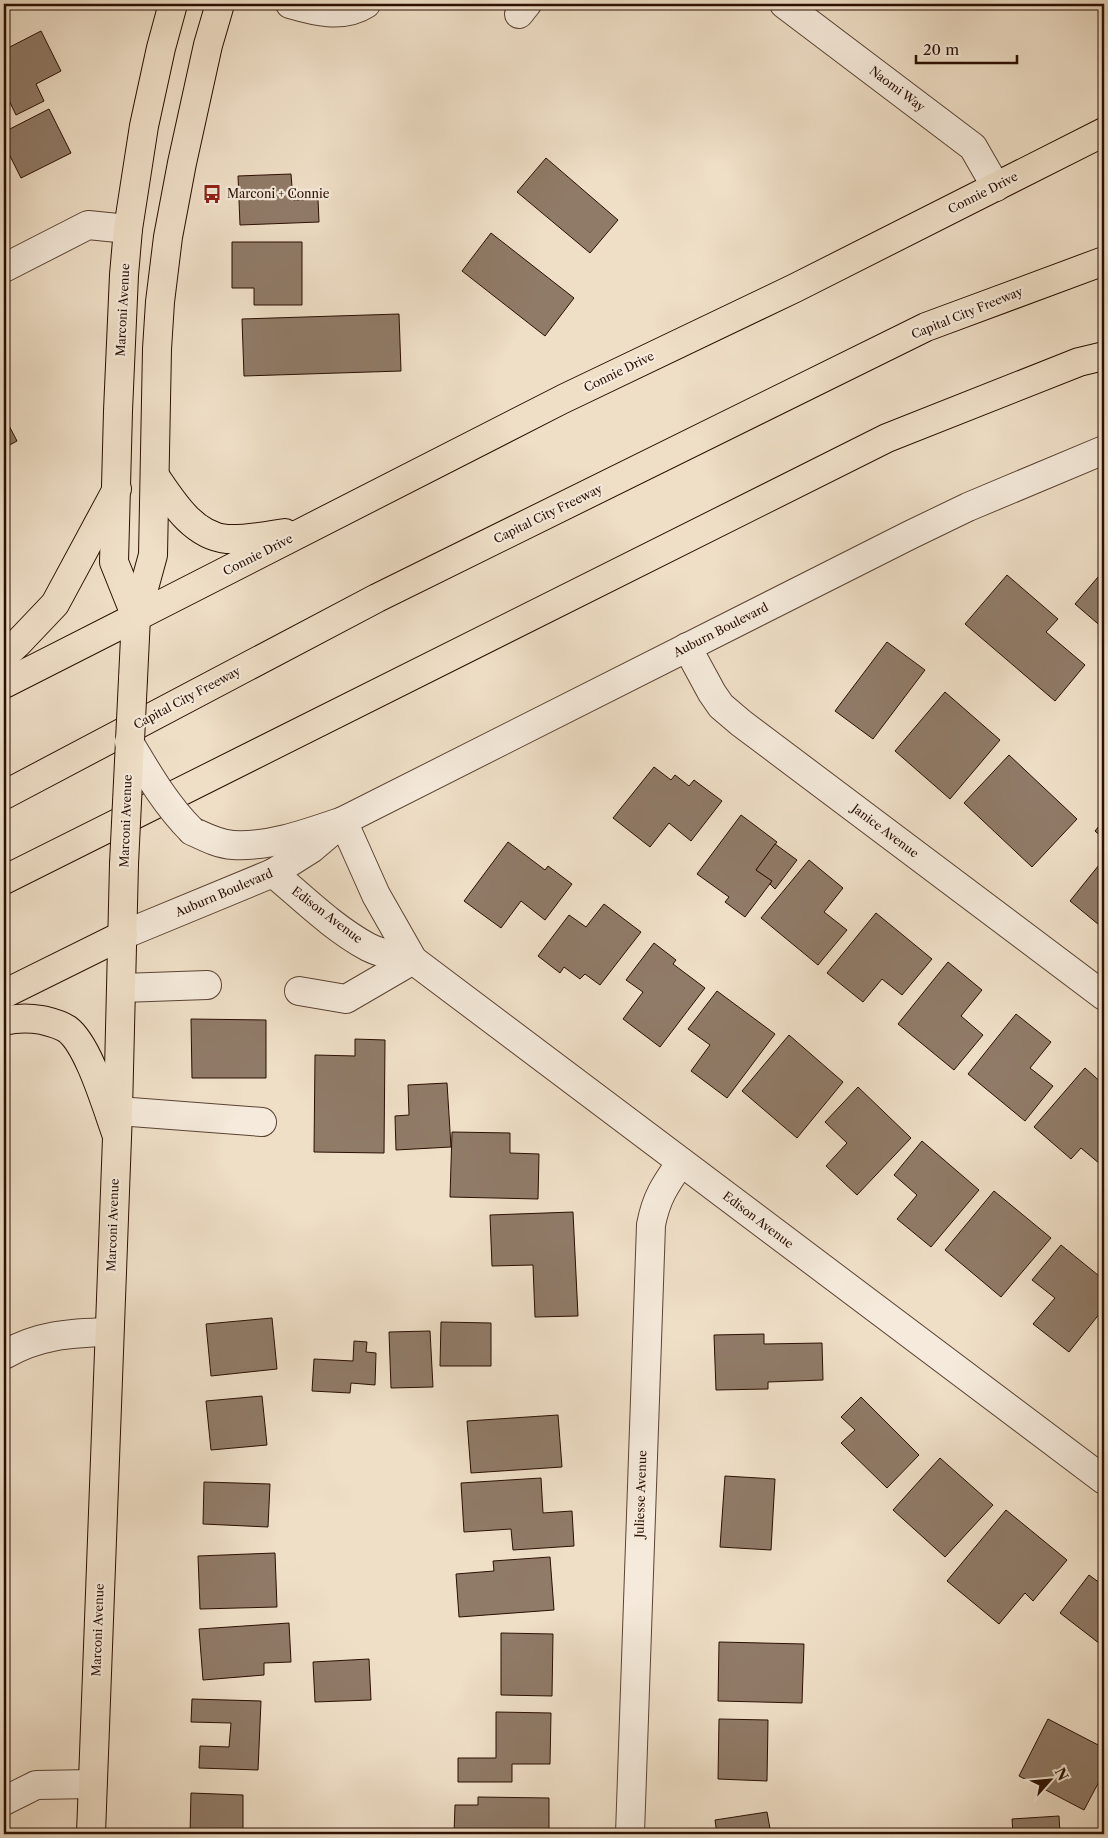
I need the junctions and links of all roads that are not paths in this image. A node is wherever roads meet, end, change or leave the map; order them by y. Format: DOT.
graph roads {
  1 [pos="173,4"];
  2 [pos="220,4"];
  3 [pos="290,4"];
  4 [pos="366,4"];
  5 [pos="784,4"];
  6 [pos="1104,132"];
  7 [pos="996,186"];
  8 [pos="128,229"];
  9 [pos="1104,260"];
  10 [pos="4,268"];
  11 [pos="1104,356"];
  12 [pos="1104,450"];
  13 [pos="155,476"];
  14 [pos="117,489"];
  15 [pos="306,530"];
  16 [pos="136,617"];
  17 [pos="687,647"];
  18 [pos="4,656"];
  19 [pos="4,684"];
  20 [pos="129,742"];
  21 [pos="4,795"];
  22 [pos="343,821"];
  23 [pos="273,873"];
  24 [pos="4,880"];
  25 [pos="123,935"];
  26 [pos="413,960"];
  27 [pos="207,985"];
  28 [pos="122,988"];
  29 [pos="300,991"];
  30 [pos="4,994"];
  31 [pos="1104,996"];
  32 [pos="4,1021"];
  33 [pos="262,1122"];
  34 [pos="118,1123"];
  35 [pos="681,1162"];
  36 [pos="109,1332"];
  37 [pos="4,1355"];
  38 [pos="1104,1480"];
  39 [pos="92,1784"];
  40 [pos="4,1801"];
  41 [pos="91,1834"];
  42 [pos="630,1834"];
  1 -- 8 [label="main road, Marconi Avenue"];
  2 -- 13 [label="main road, Marconi Avenue"];
  3 -- 4 [label="street"];
  5 -- 7 [label="street, Naomi Way"];
  6 -- 7 [label="main road, Connie Drive"];
  7 -- 15 [label="main road, Connie Drive"];
  8 -- 10 [label="street"];
  8 -- 14 [label="main road, Marconi Avenue"];
  9 -- 21 [label="main road, Capital City Freeway"];
  11 -- 24 [label="main road"];
  12 -- 17 [label="street, Auburn Boulevard"];
  13 -- 15 [label="main road"];
  13 -- 16 [label="main road, Marconi Avenue"];
  14 -- 16 [label="main road, Marconi Avenue"];
  14 -- 18 [label="main road"];
  15 -- 16 [label="main road, Connie Drive"];
  16 -- 19 [label="main road, Connie Drive"];
  16 -- 20 [label="main road, Marconi Avenue, bridge"];
  17 -- 22 [label="street, Auburn Boulevard"];
  17 -- 31 [label="street, Janice Avenue"];
  20 -- 22 [label="street, Auburn Boulevard, bridge"];
  20 -- 25 [label="main road, Marconi Avenue, bridge"];
  22 -- 23 [label="street, Auburn Boulevard"];
  22 -- 26 [label="street, Edison Avenue"];
  23 -- 25 [label="street, Auburn Boulevard"];
  23 -- 26 [label="street, Edison Avenue"];
  25 -- 28 [label="main road, Marconi Avenue"];
  25 -- 30 [label="main road"];
  26 -- 29 [label="street"];
  26 -- 35 [label="street, Edison Avenue"];
  27 -- 28 [label="street"];
  28 -- 34 [label="main road, Marconi Avenue"];
  32 -- 34 [label="main road"];
  33 -- 34 [label="street"];
  34 -- 36 [label="main road, Marconi Avenue"];
  35 -- 38 [label="street, Edison Avenue"];
  35 -- 42 [label="street, Juliesse Avenue"];
  36 -- 37 [label="street"];
  36 -- 39 [label="main road, Marconi Avenue"];
  39 -- 40 [label="street"];
  39 -- 41 [label="main road, Marconi Avenue"];
}
